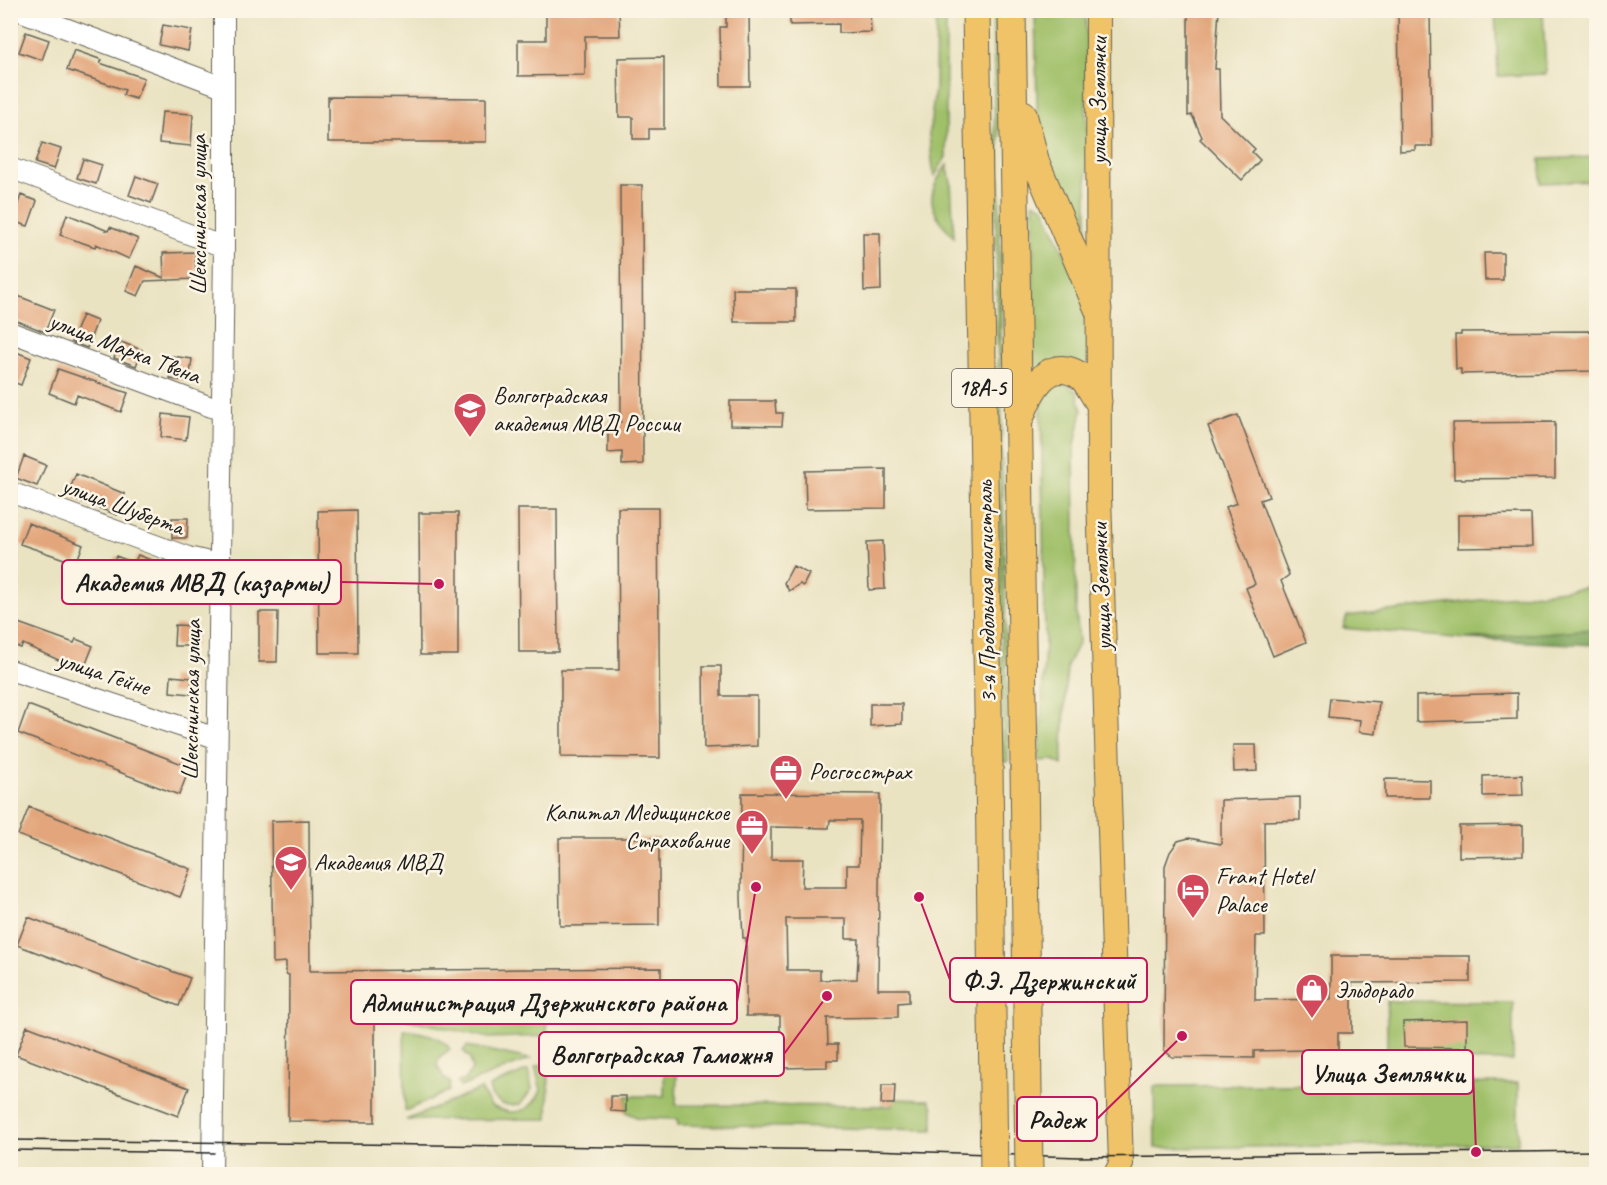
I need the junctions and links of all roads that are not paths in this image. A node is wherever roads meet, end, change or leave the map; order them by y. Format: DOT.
graph roads {
  1 [pos="17,10"];
  2 [pos="224,10"];
  3 [pos="976,10"];
  4 [pos="1012,10"];
  5 [pos="1098,10"];
  6 [pos="1012,73"];
  7 [pos="223,87"];
  8 [pos="10,168"];
  9 [pos="224,247"];
  10 [pos="1098,309"];
  11 [pos="10,332"];
  12 [pos="1098,401"];
  13 [pos="222,411"];
  14 [pos="1018,423"];
  15 [pos="10,492"];
  16 [pos="218,564"];
  17 [pos="10,670"];
  18 [pos="216,738"];
  19 [pos="1122,1171"];
  20 [pos="212,1174"];
  21 [pos="994,1174"];
  22 [pos="1029,1174"];
  1 -- 7 [label="street"];
  2 -- 7 [label="street, Шекснинская улица"];
  3 -- 21 [label="highway, 3-я Продольная магистраль / 18А-5, bridge"];
  4 -- 6 [label="highway, 3-я Продольная магистраль / 18А-5"];
  5 -- 10 [label="main road, улица Землячки"];
  6 -- 10 [label="highway"];
  6 -- 14 [label="highway, 3-я Продольная магистраль / 18А-5"];
  7 -- 9 [label="street, Шекснинская улица"];
  8 -- 9 [label="street"];
  9 -- 13 [label="street, Шекснинская улица"];
  10 -- 12 [label="main road, улица Землячки"];
  11 -- 13 [label="street, улица Марка Твена"];
  12 -- 14 [label="highway"];
  12 -- 19 [label="main road, улица Землячки"];
  13 -- 16 [label="street, Шекснинская улица"];
  14 -- 22 [label="highway, 3-я Продольная магистраль / 18А-5, bridge"];
  15 -- 16 [label="street, улица Шуберта"];
  16 -- 18 [label="street, Шекснинская улица"];
  17 -- 18 [label="street, улица Гейне"];
  18 -- 20 [label="street, Шекснинская улица"];
}
